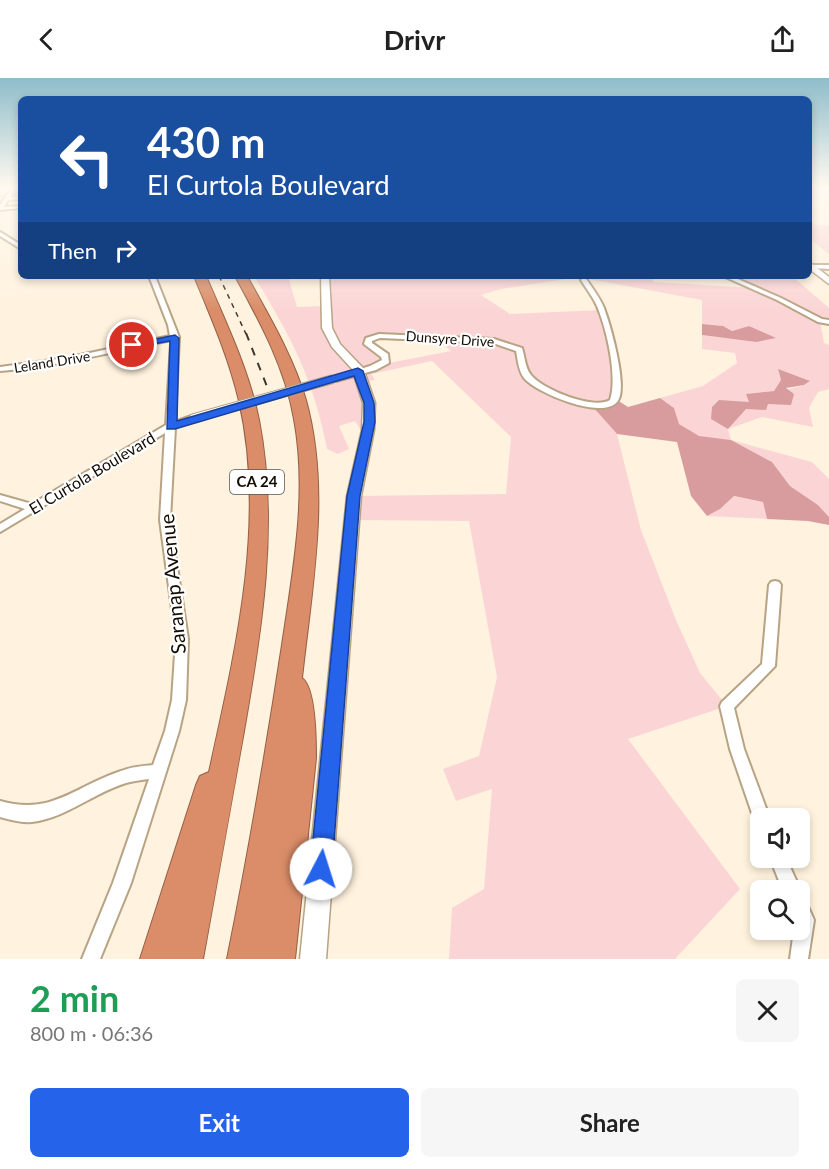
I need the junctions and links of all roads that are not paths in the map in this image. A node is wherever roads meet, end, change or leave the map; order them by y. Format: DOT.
graph roads {
  1 [pos="0,234"];
  2 [pos="18,245"];
  3 [pos="812,265"];
  4 [pos="812,266"];
  5 [pos="829,267"];
  6 [pos="153,279"];
  7 [pos="202,279"];
  8 [pos="243,279"];
  9 [pos="325,279"];
  10 [pos="733,279"];
  11 [pos="584,280"];
  12 [pos="829,281"];
  13 [pos="829,322"];
  14 [pos="175,338"];
  15 [pos="0,369"];
  16 [pos="358,371"];
  17 [pos="171,426"];
  18 [pos="0,498"];
  19 [pos="33,508"];
  20 [pos="0,529"];
  21 [pos="776,585"];
  22 [pos="292,660"];
  23 [pos="238,697"];
  24 [pos="159,771"];
  25 [pos="758,808"];
  26 [pos="0,809"];
  27 [pos="268,830"];
  28 [pos="801,940"];
  29 [pos="91,959"];
  30 [pos="157,959"];
  31 [pos="186,959"];
  32 [pos="244,959"];
  33 [pos="261,959"];
  34 [pos="278,959"];
  35 [pos="313,959"];
  36 [pos="799,959"];
  1 -- 2 [label="street"];
  3 -- 5 [label="street"];
  4 -- 12 [label="street"];
  6 -- 14 [label="street"];
  7 -- 23 [label="highway, CA 24"];
  8 -- 22 [label="highway"];
  9 -- 16 [label="street"];
  10 -- 13 [label="street"];
  11 -- 16 [label="street, Dunsyre Drive"];
  14 -- 15 [label="street, Leland Drive"];
  14 -- 17 [label="street, Saranap Avenue"];
  16 -- 17 [label="street, El Curtola Boulevard, bridge"];
  16 -- 35 [label="street"];
  17 -- 19 [label="street, El Curtola Boulevard"];
  17 -- 24 [label="street, Saranap Avenue"];
  18 -- 19 [label="street"];
  19 -- 20 [label="street, El Curtola Boulevard"];
  21 -- 25 [label="street"];
  22 -- 27 [label="highway"];
  22 -- 34 [label="highway"];
  23 -- 30 [label="highway, CA 24"];
  23 -- 31 [label="highway"];
  24 -- 26 [label="street"];
  24 -- 29 [label="street, Saranap Avenue"];
  27 -- 32 [label="highway"];
  27 -- 33 [label="highway"];
  28 -- 36 [label="street"];
}
